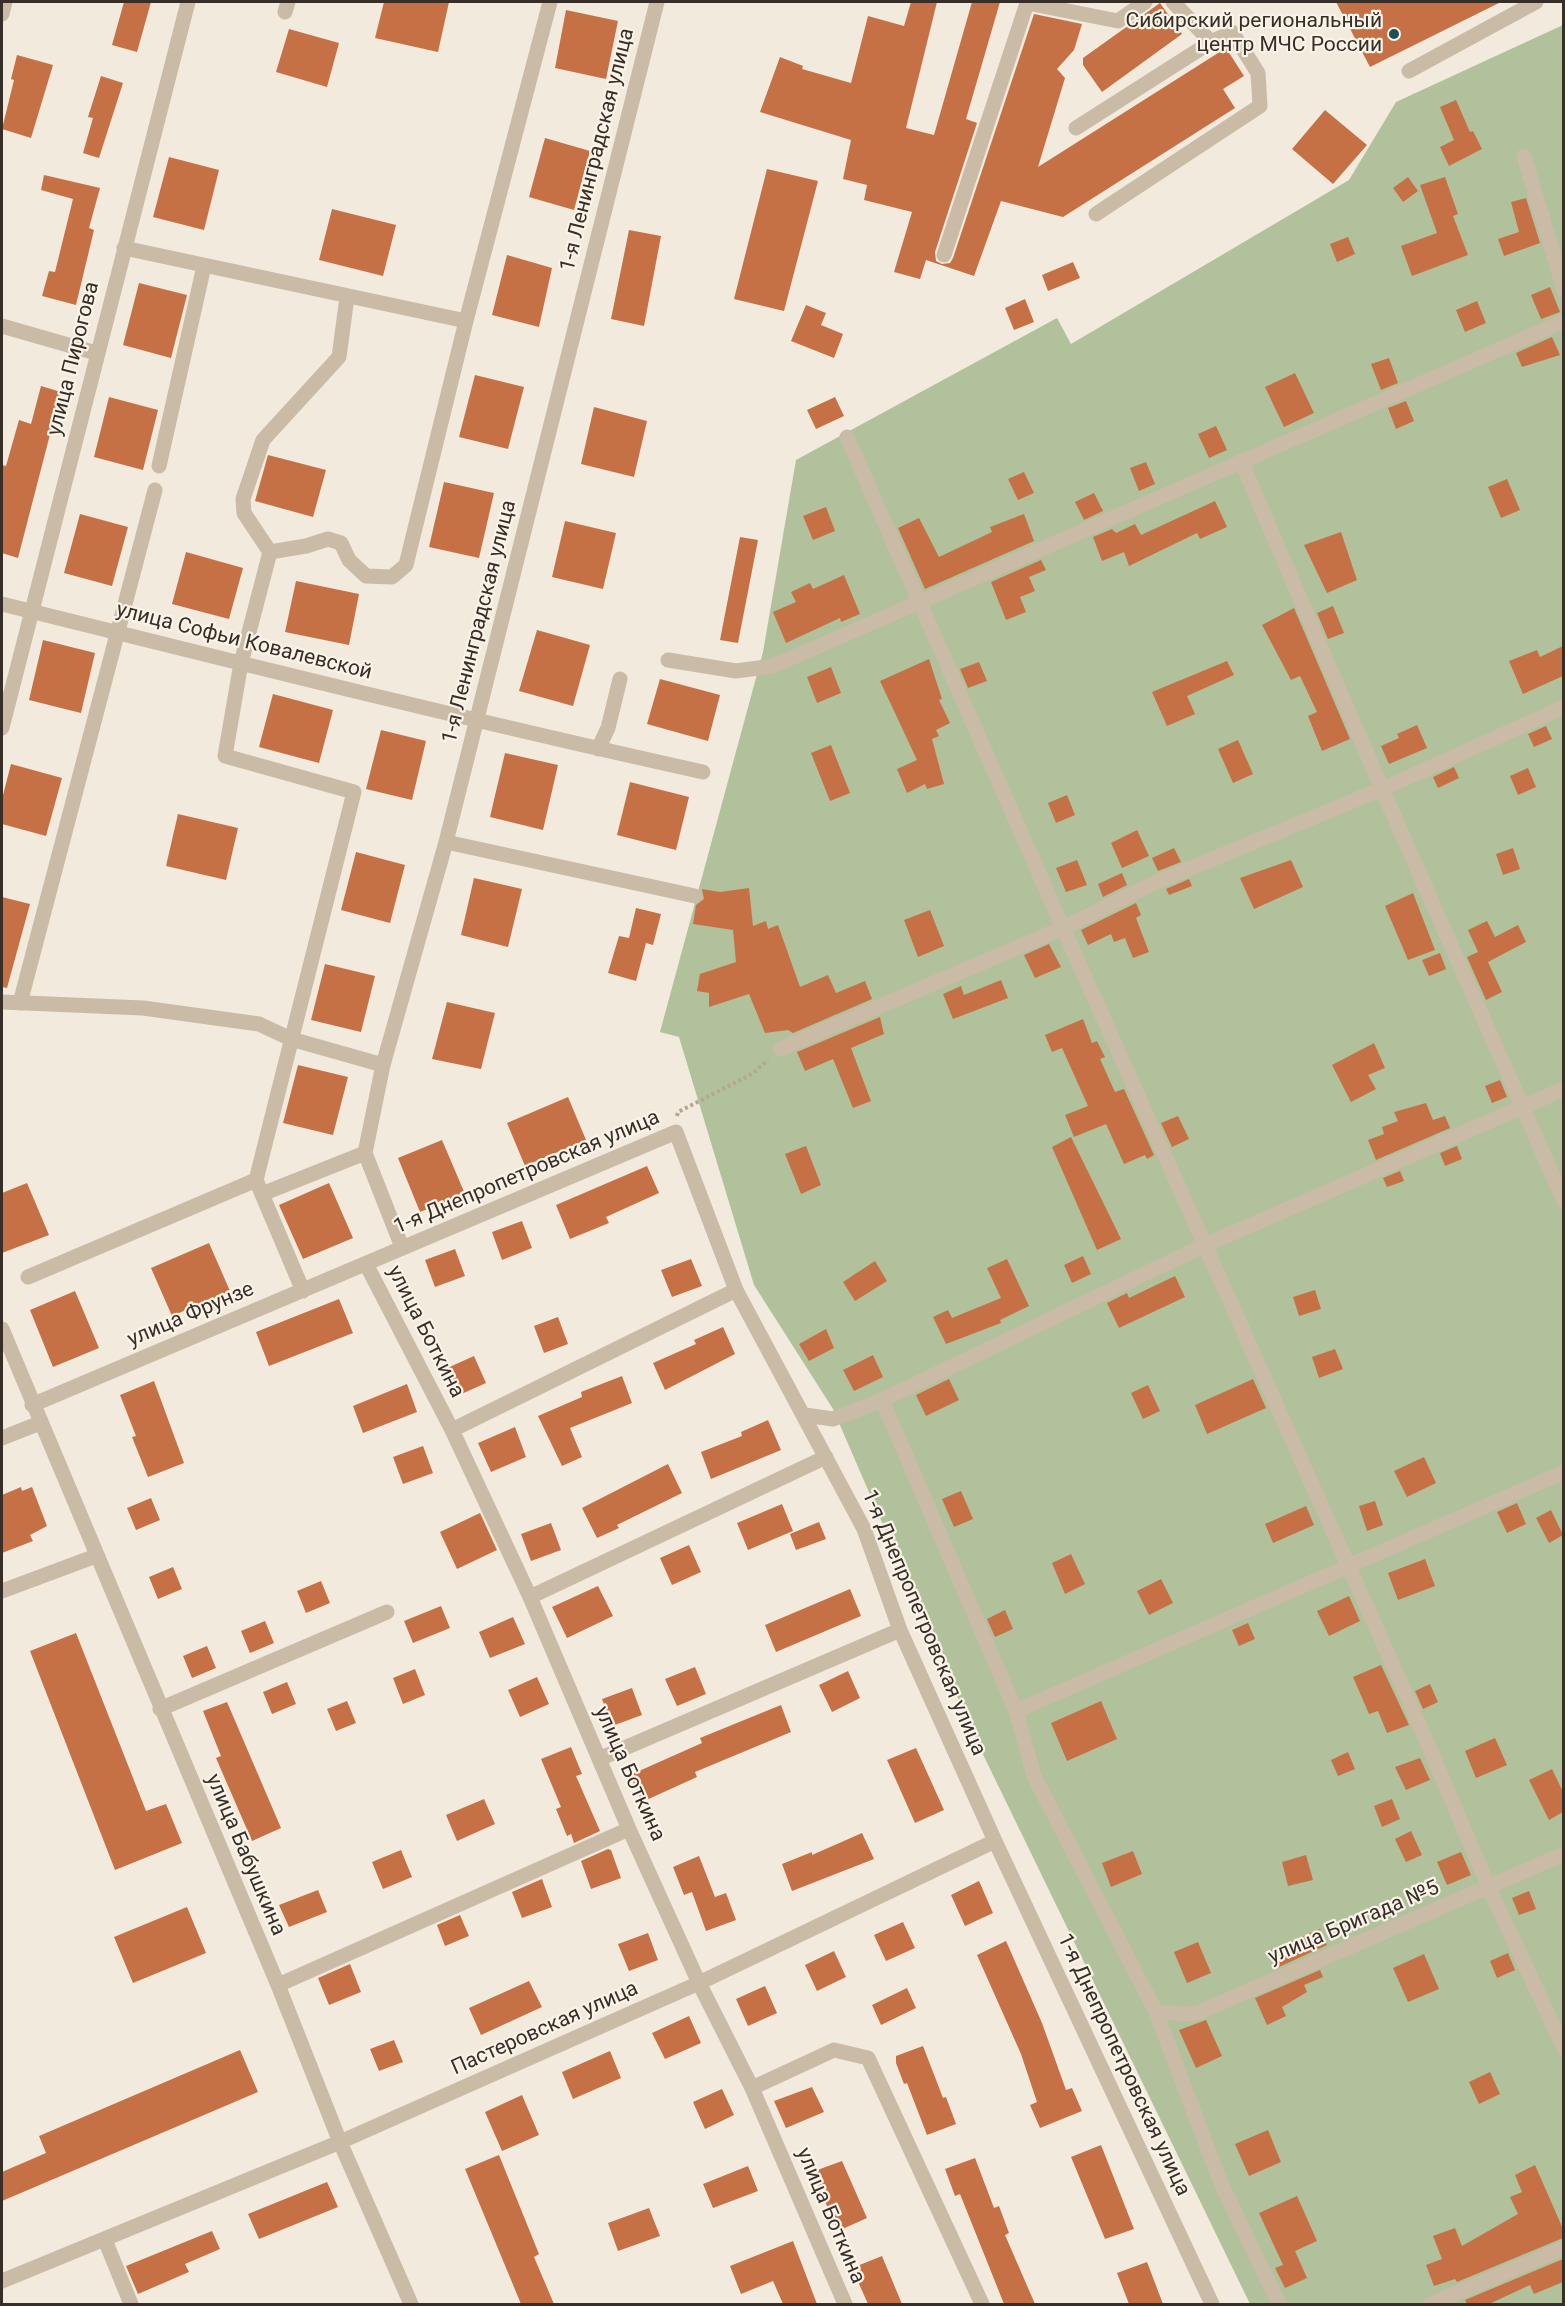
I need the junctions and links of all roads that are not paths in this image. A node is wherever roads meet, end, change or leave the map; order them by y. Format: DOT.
graph roads {
  1 [pos="4,2"];
  2 [pos="188,2"];
  3 [pos="550,2"];
  4 [pos="657,2"];
  5 [pos="1144,2"];
  6 [pos="1173,2"];
  7 [pos="1536,2"];
  8 [pos="2,14"];
  9 [pos="1211,42"];
  10 [pos="1409,71"];
  11 [pos="1076,129"];
  12 [pos="1524,156"];
  13 [pos="1096,214"];
  14 [pos="124,248"];
  15 [pos="944,255"];
  16 [pos="204,266"];
  17 [pos="1563,290"];
  18 [pos="347,297"];
  19 [pos="466,321"];
  20 [pos="1563,321"];
  21 [pos="2,326"];
  22 [pos="96,353"];
  23 [pos="846,437"];
  24 [pos="1241,461"];
  25 [pos="159,466"];
  26 [pos="154,490"];
  27 [pos="270,552"];
  28 [pos="2,604"];
  29 [pos="919,604"];
  30 [pos="32,612"];
  31 [pos="118,631"];
  32 [pos="668,660"];
  33 [pos="241,663"];
  34 [pos="620,680"];
  35 [pos="1563,706"];
  36 [pos="477,720"];
  37 [pos="2,728"];
  38 [pos="598,749"];
  39 [pos="703,772"];
  40 [pos="1382,789"];
  41 [pos="446,843"];
  42 [pos="695,896"];
  43 [pos="1063,928"];
  44 [pos="2,1002"];
  45 [pos="20,1003"];
  46 [pos="291,1039"];
  47 [pos="780,1049"];
  48 [pos="383,1065"];
  49 [pos="1563,1089"];
  50 [pos="1521,1108"];
  51 [pos="365,1153"];
  52 [pos="259,1187"];
  53 [pos="1563,1201"];
  54 [pos="1205,1245"];
  55 [pos="402,1247"];
  56 [pos="366,1263"];
  57 [pos="27,1277"];
  58 [pos="736,1290"];
  59 [pos="303,1291"];
  60 [pos="2,1329"];
  61 [pos="882,1400"];
  62 [pos="32,1405"];
  63 [pos="805,1415"];
  64 [pos="40,1423"];
  65 [pos="452,1430"];
  66 [pos="2,1438"];
  67 [pos="826,1457"];
  68 [pos="1563,1472"];
  69 [pos="96,1556"];
  70 [pos="1348,1567"];
  71 [pos="2,1591"];
  72 [pos="530,1597"];
  73 [pos="387,1612"];
  74 [pos="900,1630"];
  75 [pos="160,1709"];
  76 [pos="1016,1711"];
  77 [pos="598,1759"];
  78 [pos="629,1829"];
  79 [pos="995,1841"];
  80 [pos="1563,1854"];
  81 [pos="1489,1888"];
  82 [pos="699,1983"];
  83 [pos="278,1985"];
  84 [pos="1156,2012"];
  85 [pos="1563,2048"];
  86 [pos="752,2088"];
  87 [pos="340,2142"];
  88 [pos="105,2240"];
  89 [pos="1563,2248"];
  90 [pos="2,2281"];
  91 [pos="131,2304"];
  92 [pos="411,2304"];
  93 [pos="845,2304"];
  94 [pos="982,2304"];
  95 [pos="1212,2304"];
  96 [pos="1279,2304"];
  97 [pos="1431,2304"];
  1 -- 8 [label="street"];
  2 -- 14 [label="street, улица Пирогова"];
  3 -- 19 [label="street"];
  4 -- 36 [label="street, 1-я Ленинградская улица"];
  5 -- 15 [label="street"];
  6 -- 9 [label="street"];
  7 -- 10 [label="street"];
  9 -- 11 [label="street"];
  9 -- 13 [label="street"];
  12 -- 17 [label="street"];
  14 -- 16 [label="street"];
  14 -- 22 [label="street, улица Пирогова"];
  16 -- 18 [label="street"];
  16 -- 25 [label="street"];
  18 -- 19 [label="street"];
  18 -- 27 [label="street"];
  19 -- 27 [label="street"];
  20 -- 24 [label="street"];
  21 -- 22 [label="street"];
  22 -- 30 [label="street, улица Пирогова"];
  23 -- 29 [label="street"];
  24 -- 29 [label="street"];
  24 -- 40 [label="street"];
  26 -- 31 [label="street"];
  27 -- 33 [label="street"];
  28 -- 30 [label="street, улица Софьи Ковалевской"];
  29 -- 32 [label="street"];
  29 -- 43 [label="street"];
  30 -- 31 [label="street, улица Софьи Ковалевской"];
  30 -- 37 [label="street, улица Пирогова"];
  31 -- 33 [label="street, улица Софьи Ковалевской"];
  31 -- 45 [label="street"];
  33 -- 36 [label="street, улица Софьи Ковалевской"];
  33 -- 46 [label="street"];
  34 -- 38 [label="street"];
  35 -- 40 [label="street"];
  36 -- 38 [label="street, улица Софьи Ковалевской"];
  36 -- 41 [label="street, 1-я Ленинградская улица"];
  38 -- 39 [label="street, улица Софьи Ковалевской"];
  40 -- 43 [label="street"];
  40 -- 50 [label="street"];
  41 -- 42 [label="street"];
  41 -- 48 [label="street, 1-я Ленинградская улица"];
  43 -- 47 [label="street"];
  43 -- 54 [label="street"];
  44 -- 45 [label="street"];
  45 -- 46 [label="street"];
  46 -- 48 [label="street"];
  46 -- 52 [label="street"];
  48 -- 51 [label="street, 1-я Ленинградская улица"];
  49 -- 50 [label="street"];
  50 -- 53 [label="street"];
  50 -- 54 [label="street"];
  51 -- 52 [label="street"];
  51 -- 55 [label="street"];
  52 -- 57 [label="street"];
  52 -- 59 [label="street"];
  54 -- 61 [label="street"];
  54 -- 70 [label="street"];
  55 -- 56 [label="street, 1-я Днепропетровская улица"];
  55 -- 58 [label="street, 1-я Днепропетровская улица"];
  56 -- 59 [label="street, улица Фрунзе"];
  56 -- 65 [label="street, улица Боткина"];
  58 -- 63 [label="street, 1-я Днепропетровская улица"];
  58 -- 65 [label="street"];
  59 -- 62 [label="street, улица Фрунзе"];
  60 -- 62 [label="street"];
  61 -- 63 [label="street"];
  61 -- 76 [label="street"];
  62 -- 64 [label="street"];
  63 -- 67 [label="street, 1-я Днепропетровская улица"];
  64 -- 66 [label="street"];
  64 -- 69 [label="street, улица Бабушкина"];
  65 -- 72 [label="street, улица Боткина"];
  67 -- 72 [label="street"];
  67 -- 74 [label="street, 1-я Днепропетровская улица"];
  68 -- 70 [label="street"];
  69 -- 71 [label="street"];
  69 -- 75 [label="street, улица Бабушкина"];
  70 -- 76 [label="street"];
  70 -- 81 [label="street"];
  72 -- 77 [label="street, улица Боткина"];
  73 -- 75 [label="street"];
  74 -- 77 [label="street"];
  74 -- 79 [label="street, 1-я Днепропетровская улица"];
  75 -- 83 [label="street, улица Бабушкина"];
  76 -- 84 [label="street"];
  77 -- 78 [label="street, улица Боткина"];
  78 -- 82 [label="street, улица Боткина"];
  78 -- 83 [label="street"];
  79 -- 82 [label="street, Пастеровская улица"];
  79 -- 95 [label="street, 1-я Днепропетровская улица"];
  80 -- 81 [label="street, улица Бригада №5"];
  81 -- 84 [label="street, улица Бригада №5"];
  81 -- 85 [label="street"];
  82 -- 86 [label="street, улица Боткина"];
  82 -- 87 [label="street, Пастеровская улица"];
  83 -- 87 [label="street, улица Бабушкина"];
  84 -- 96 [label="street"];
  86 -- 93 [label="street, улица Боткина"];
  86 -- 94 [label="street"];
  87 -- 88 [label="street, Пастеровская улица"];
  87 -- 92 [label="street, улица Бабушкина"];
  88 -- 90 [label="street, Пастеровская улица"];
  88 -- 91 [label="street"];
  89 -- 97 [label="street"];
}
